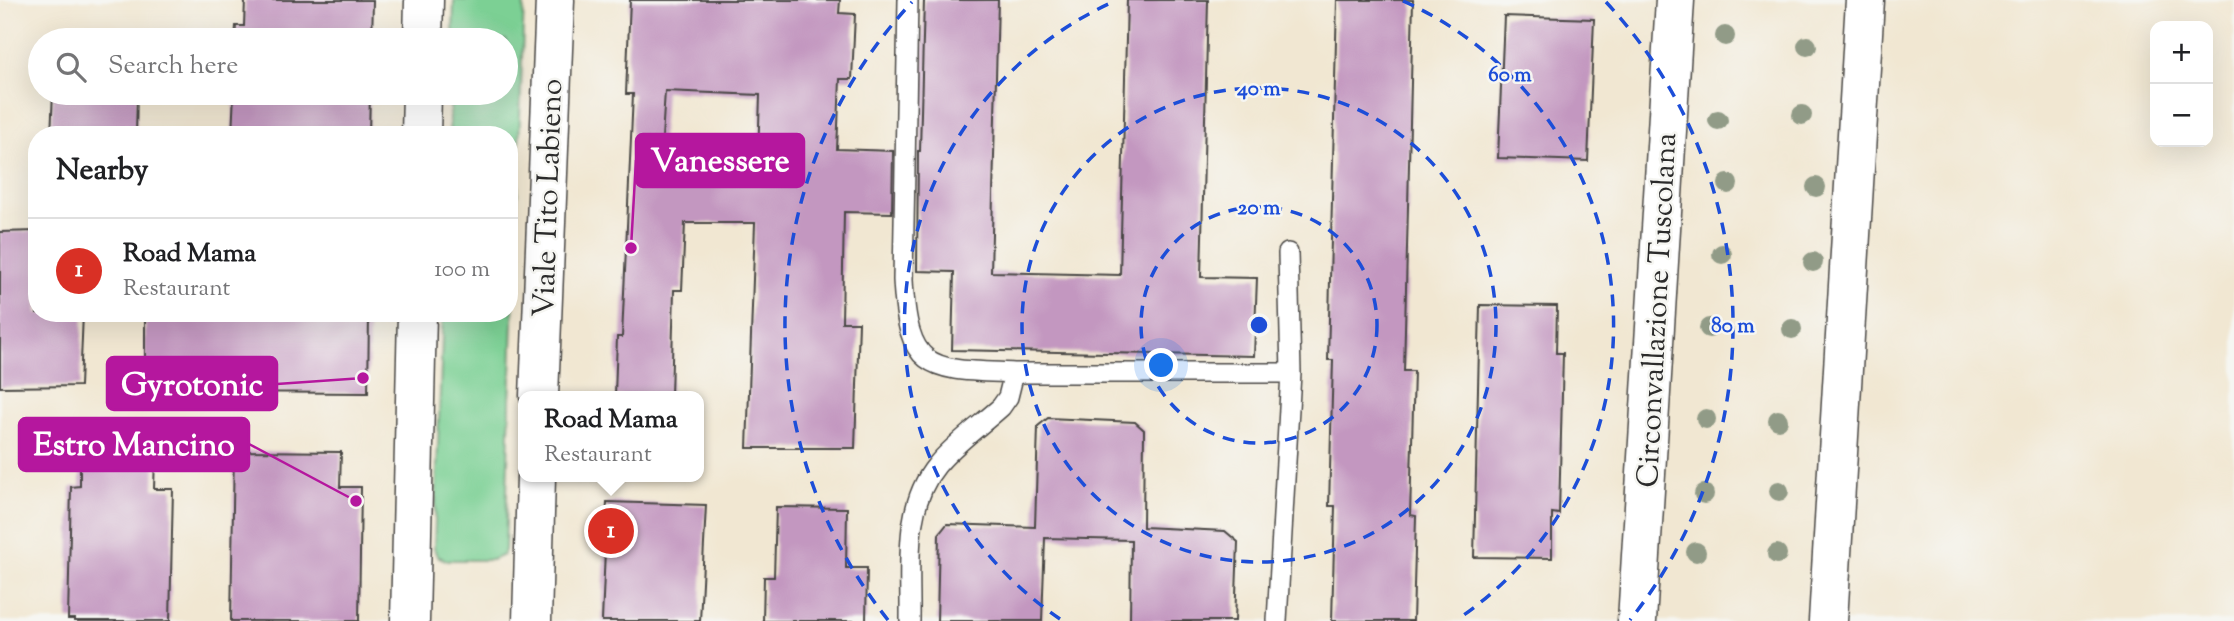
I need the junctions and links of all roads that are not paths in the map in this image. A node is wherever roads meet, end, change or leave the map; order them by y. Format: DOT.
graph roads {
  1 [pos="424,0"];
  2 [pos="555,0"];
  3 [pos="908,0"];
  4 [pos="1675,0"];
  5 [pos="1864,0"];
  6 [pos="423,28"];
  7 [pos="422,105"];
  8 [pos="421,126"];
  9 [pos="1288,253"];
  10 [pos="417,322"];
  11 [pos="1014,373"];
  12 [pos="1291,373"];
  13 [pos="539,391"];
  14 [pos="536,482"];
  15 [pos="410,621"];
  16 [pos="532,621"];
  17 [pos="910,621"];
  18 [pos="1277,621"];
  19 [pos="1637,621"];
  20 [pos="1828,621"];
  1 -- 6 [label="street"];
  2 -- 13 [label="street, Viale Tito Labieno"];
  3 -- 11 [label="lane"];
  4 -- 19 [label="street, Circonvallazione Tuscolana"];
  5 -- 20 [label="street"];
  7 -- 8 [label="street"];
  9 -- 12 [label="lane"];
  10 -- 15 [label="street"];
  11 -- 12 [label="lane"];
  11 -- 17 [label="lane"];
  12 -- 18 [label="lane"];
  14 -- 16 [label="street"];
}
